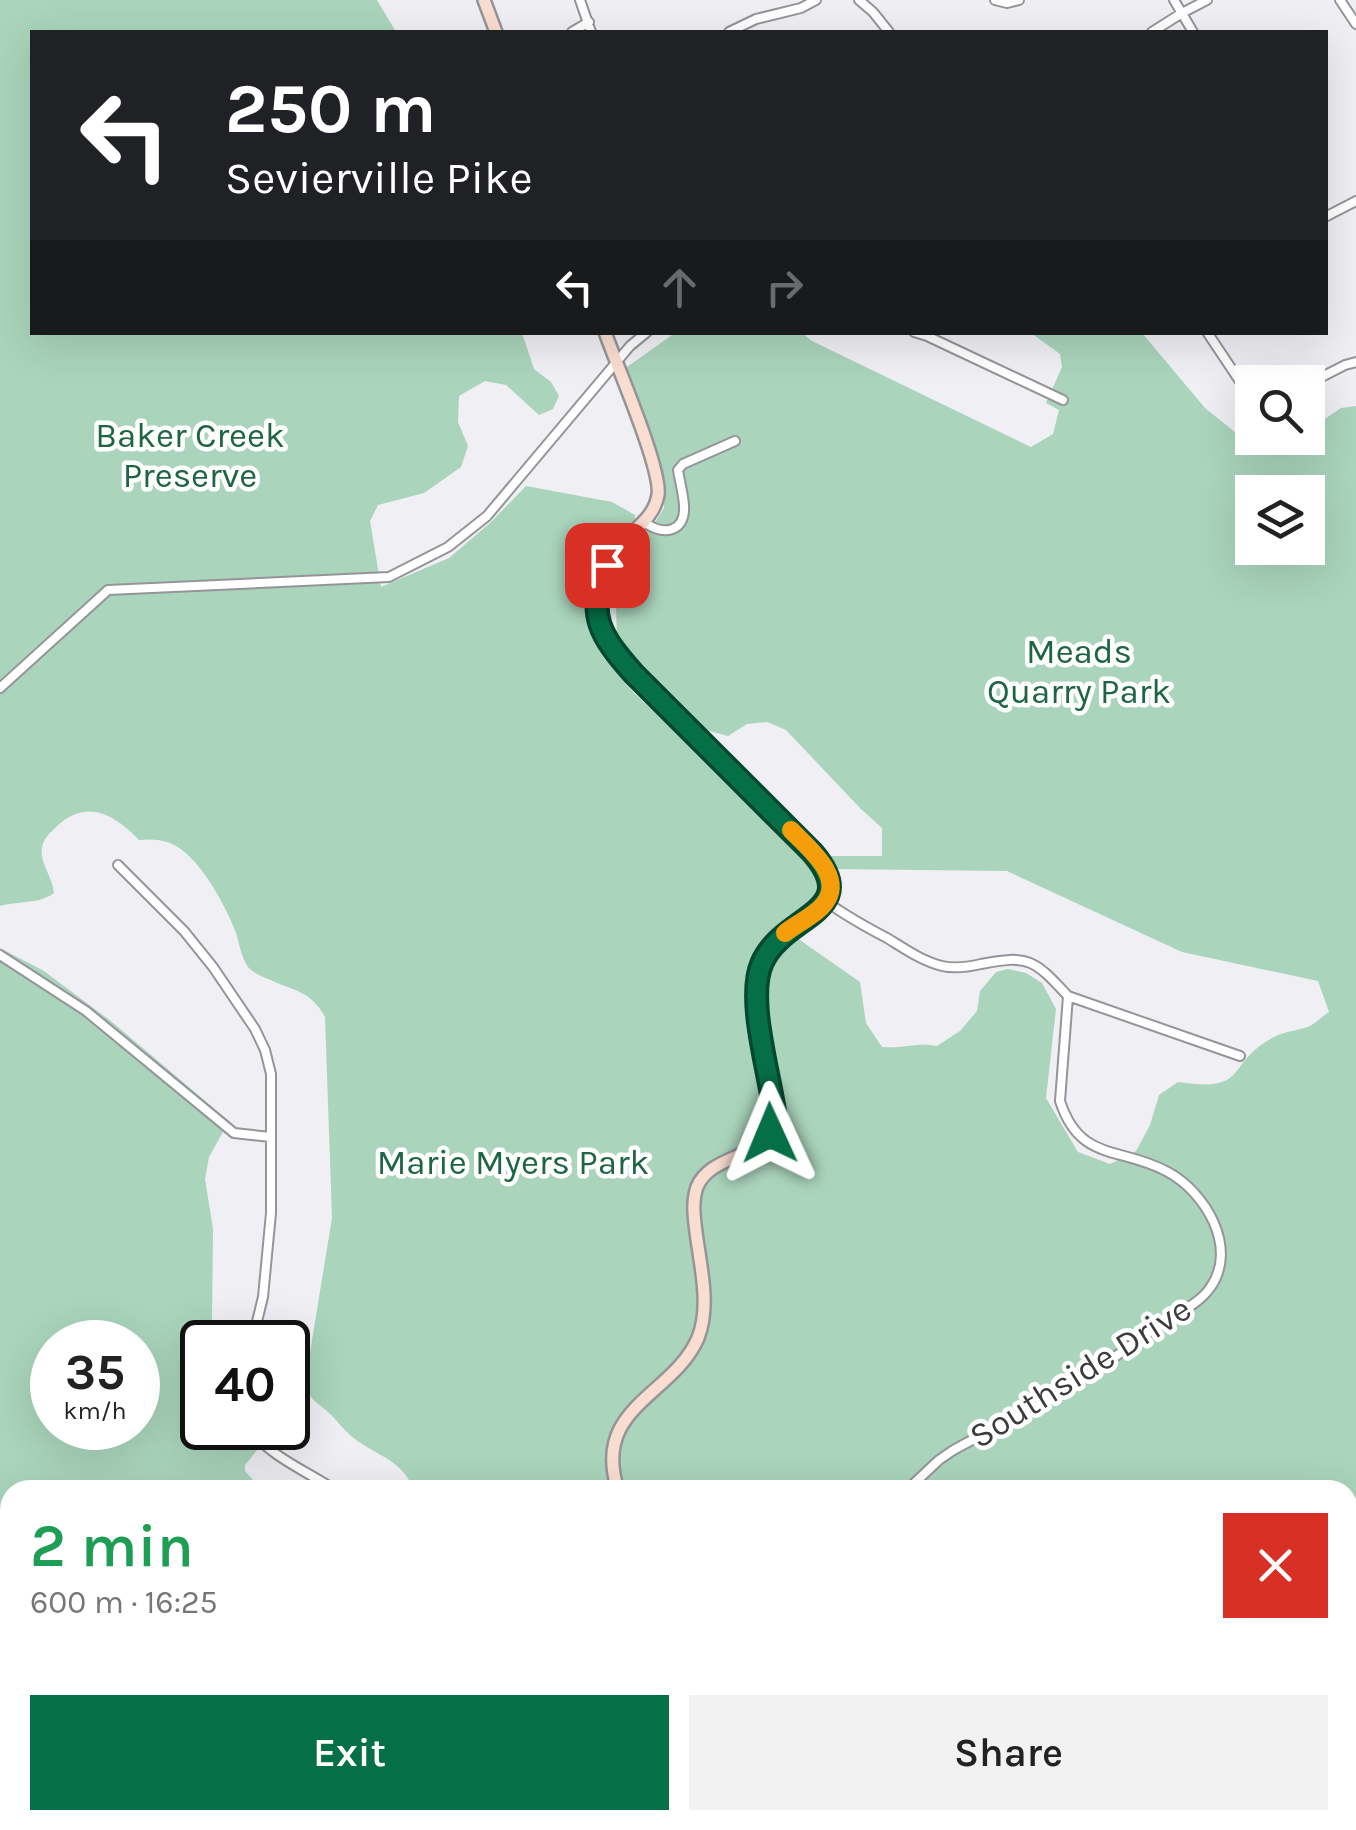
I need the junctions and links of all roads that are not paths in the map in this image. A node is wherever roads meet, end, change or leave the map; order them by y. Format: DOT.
graph roads {
  1 [pos="484,0"];
  2 [pos="580,0"];
  3 [pos="816,0"];
  4 [pos="859,0"];
  5 [pos="995,0"];
  6 [pos="1019,0"];
  7 [pos="1174,0"];
  8 [pos="1207,0"];
  9 [pos="1340,0"];
  10 [pos="1182,12"];
  11 [pos="756,18"];
  12 [pos="589,22"];
  13 [pos="1356,24"];
  14 [pos="495,30"];
  15 [pos="575,30"];
  16 [pos="591,30"];
  17 [pos="733,30"];
  18 [pos="759,30"];
  19 [pos="887,30"];
  20 [pos="1155,30"];
  21 [pos="1192,30"];
  22 [pos="1356,201"];
  23 [pos="1328,215"];
  24 [pos="606,335"];
  25 [pos="643,335"];
  26 [pos="924,335"];
  27 [pos="1208,335"];
  28 [pos="616,362"];
  29 [pos="1356,362"];
  30 [pos="1235,373"];
  31 [pos="1325,375"];
  32 [pos="1063,400"];
  33 [pos="735,441"];
  34 [pos="644,522"];
  35 [pos="0,688"];
  36 [pos="118,865"];
  37 [pos="827,902"];
  38 [pos="0,956"];
  39 [pos="1068,996"];
  40 [pos="1240,1056"];
  41 [pos="271,1137"];
  42 [pos="257,1320"];
  43 [pos="272,1450"];
  44 [pos="319,1480"];
  45 [pos="617,1480"];
  46 [pos="918,1480"];
  1 -- 14 [label="street"];
  2 -- 12 [label="street"];
  3 -- 11 [label="street"];
  4 -- 19 [label="street"];
  5 -- 6 [label="street"];
  7 -- 10 [label="street"];
  8 -- 10 [label="street"];
  9 -- 13 [label="street"];
  10 -- 20 [label="street"];
  10 -- 21 [label="street"];
  11 -- 17 [label="street"];
  11 -- 18 [label="street"];
  12 -- 15 [label="street"];
  12 -- 16 [label="street"];
  22 -- 23 [label="street"];
  24 -- 28 [label="street"];
  25 -- 28 [label="street"];
  26 -- 32 [label="street"];
  27 -- 30 [label="street"];
  28 -- 34 [label="street"];
  28 -- 35 [label="street"];
  29 -- 31 [label="street"];
  33 -- 34 [label="street"];
  34 -- 37 [label="street"];
  36 -- 41 [label="street"];
  37 -- 39 [label="street"];
  37 -- 45 [label="street"];
  38 -- 41 [label="street"];
  39 -- 40 [label="street"];
  39 -- 46 [label="street, Southside Drive"];
  41 -- 42 [label="street"];
  43 -- 44 [label="street"];
}
